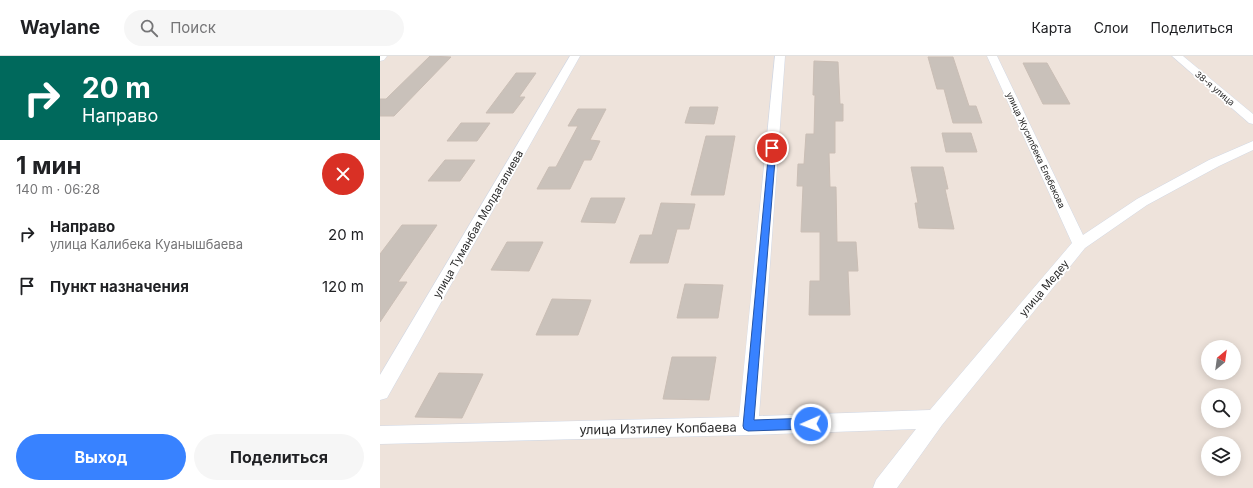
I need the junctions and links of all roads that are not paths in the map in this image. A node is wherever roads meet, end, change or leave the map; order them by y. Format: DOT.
graph roads {
  1 [pos="382,56"];
  2 [pos="575,56"];
  3 [pos="780,56"];
  4 [pos="992,56"];
  5 [pos="1177,56"];
  6 [pos="380,58"];
  7 [pos="1253,120"];
  8 [pos="1253,145"];
  9 [pos="1080,244"];
  10 [pos="380,392"];
  11 [pos="935,419"];
  12 [pos="748,426"];
  13 [pos="380,435"];
  14 [pos="884,488"];
  1 -- 6 [label="street"];
  2 -- 10 [label="street, улица Туманбая Молдагалиева"];
  3 -- 12 [label="street"];
  4 -- 9 [label="street, улица Жусипбека Елебекова"];
  5 -- 7 [label="street, 38-я улица"];
  8 -- 9 [label="street, улица Медеу"];
  9 -- 11 [label="street, улица Медеу"];
  11 -- 12 [label="street, улица Изтилеу Копбаева"];
  11 -- 14 [label="street, улица Медеу"];
  12 -- 13 [label="street, улица Изтилеу Копбаева"];
}
